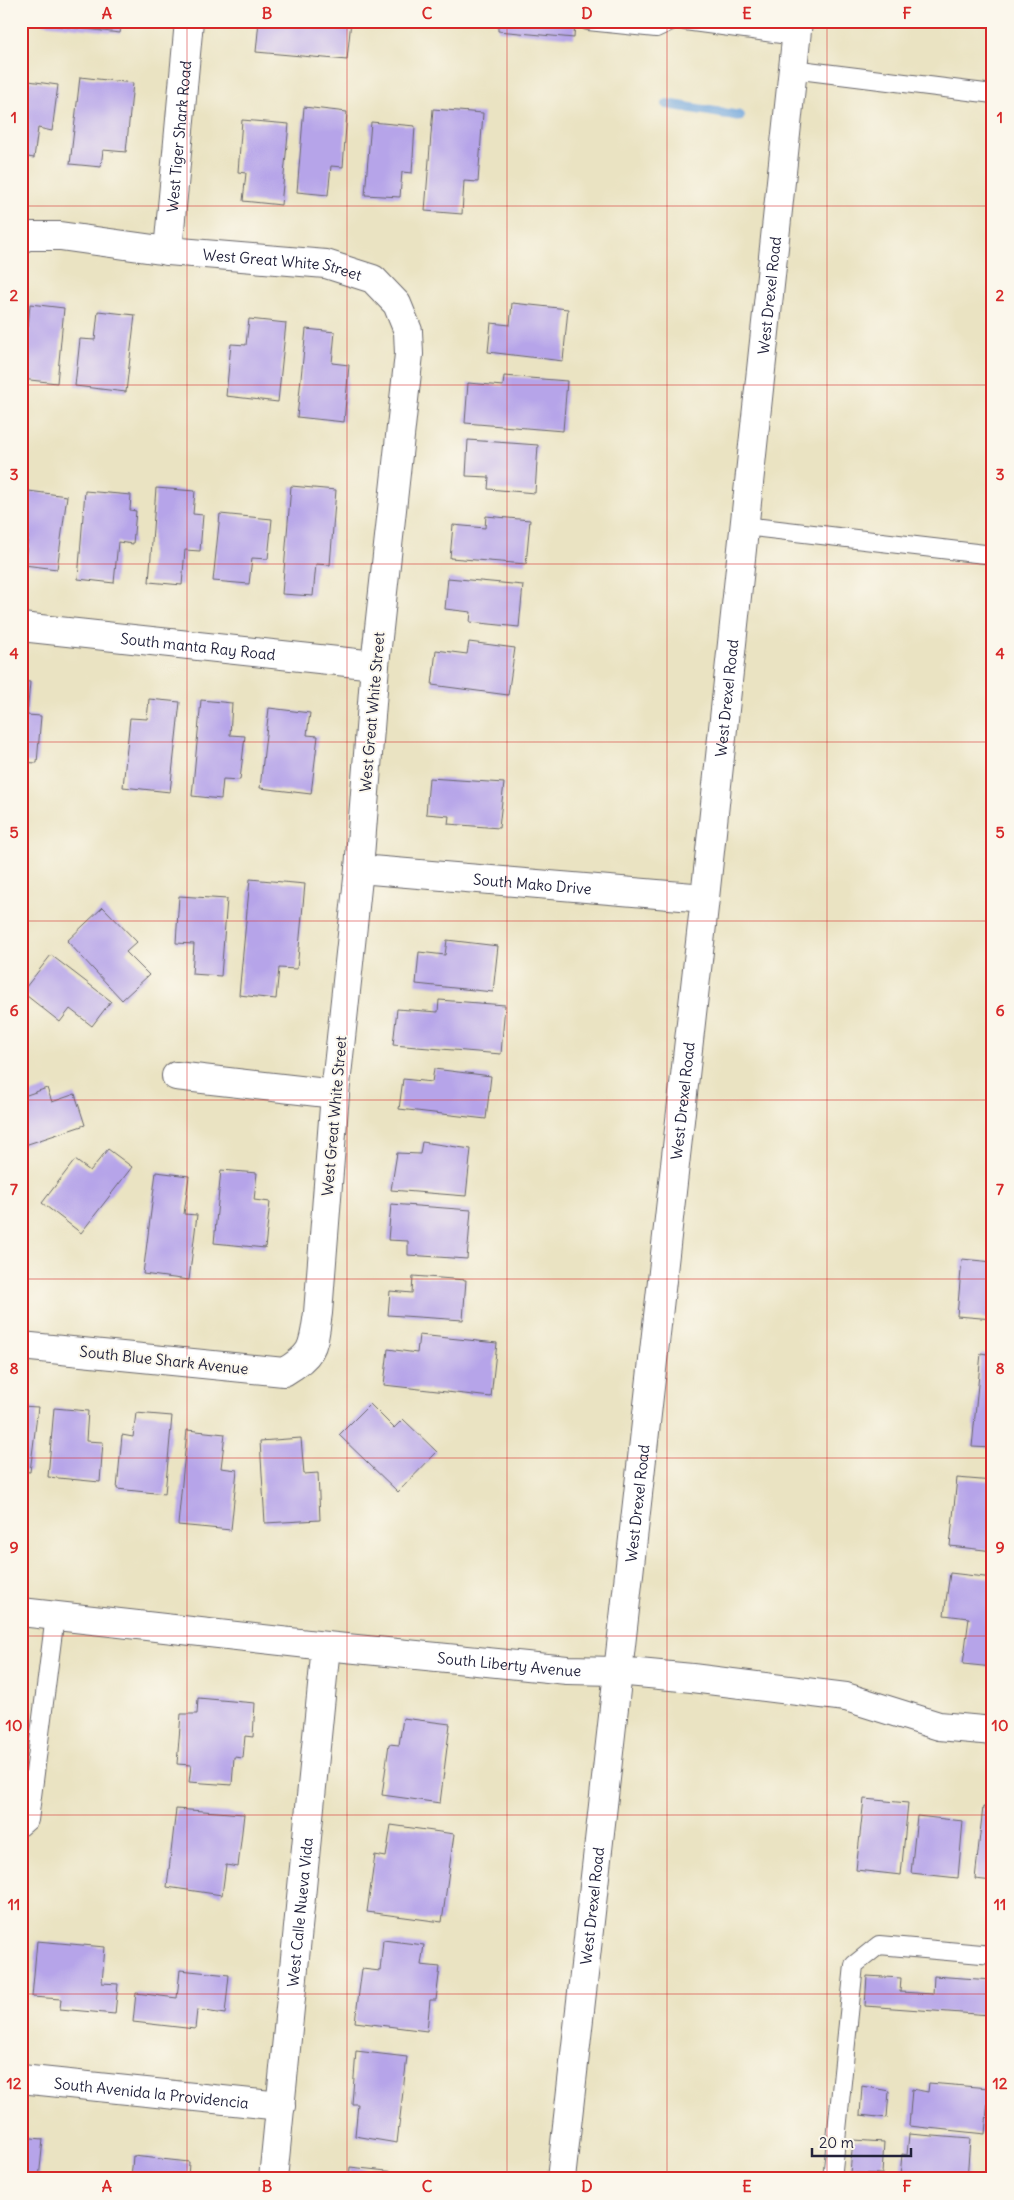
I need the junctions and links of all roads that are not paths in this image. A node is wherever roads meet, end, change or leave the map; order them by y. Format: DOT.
graph roads {
  1 [pos="189,21"];
  2 [pos="588,21"];
  3 [pos="686,21"];
  4 [pos="663,23"];
  5 [pos="797,28"];
  6 [pos="792,69"];
  7 [pos="993,94"];
  8 [pos="21,239"];
  9 [pos="168,251"];
  10 [pos="744,526"];
  11 [pos="993,555"];
  12 [pos="21,627"];
  13 [pos="375,665"];
  14 [pos="359,869"];
  15 [pos="704,898"];
  16 [pos="176,1076"];
  17 [pos="335,1094"];
  18 [pos="21,1346"];
  19 [pos="303,1361"];
  20 [pos="21,1612"];
  21 [pos="54,1616"];
  22 [pos="326,1646"];
  23 [pos="617,1671"];
  24 [pos="993,1731"];
  25 [pos="21,1828"];
  26 [pos="993,1956"];
  27 [pos="21,2079"];
  28 [pos="281,2106"];
  29 [pos="273,2179"];
  30 [pos="561,2179"];
  31 [pos="832,2179"];
  1 -- 9 [label="street, West Tiger Shark Road"];
  2 -- 4 [label="lane"];
  3 -- 5 [label="lane"];
  5 -- 6 [label="street, West Drexel Road"];
  6 -- 7 [label="lane"];
  6 -- 10 [label="street, West Drexel Road"];
  8 -- 9 [label="street, West Great White Street"];
  9 -- 13 [label="street, West Great White Street"];
  10 -- 11 [label="lane"];
  10 -- 15 [label="street, West Drexel Road"];
  12 -- 13 [label="street, South manta Ray Road"];
  13 -- 14 [label="street, West Great White Street"];
  14 -- 15 [label="street, South Mako Drive"];
  14 -- 17 [label="street, West Great White Street"];
  15 -- 23 [label="street, West Drexel Road"];
  16 -- 17 [label="street"];
  17 -- 19 [label="street, West Great White Street"];
  18 -- 19 [label="street, South Blue Shark Avenue"];
  20 -- 21 [label="street, South Liberty Avenue"];
  21 -- 22 [label="street, South Liberty Avenue"];
  21 -- 25 [label="lane"];
  22 -- 23 [label="street, South Liberty Avenue"];
  22 -- 28 [label="street, West Calle Nueva Vida"];
  23 -- 24 [label="street, South Liberty Avenue"];
  23 -- 30 [label="street, West Drexel Road"];
  26 -- 31 [label="lane"];
  27 -- 28 [label="street, South Avenida la Providencia"];
  28 -- 29 [label="street, West Calle Nueva Vida"];
}
